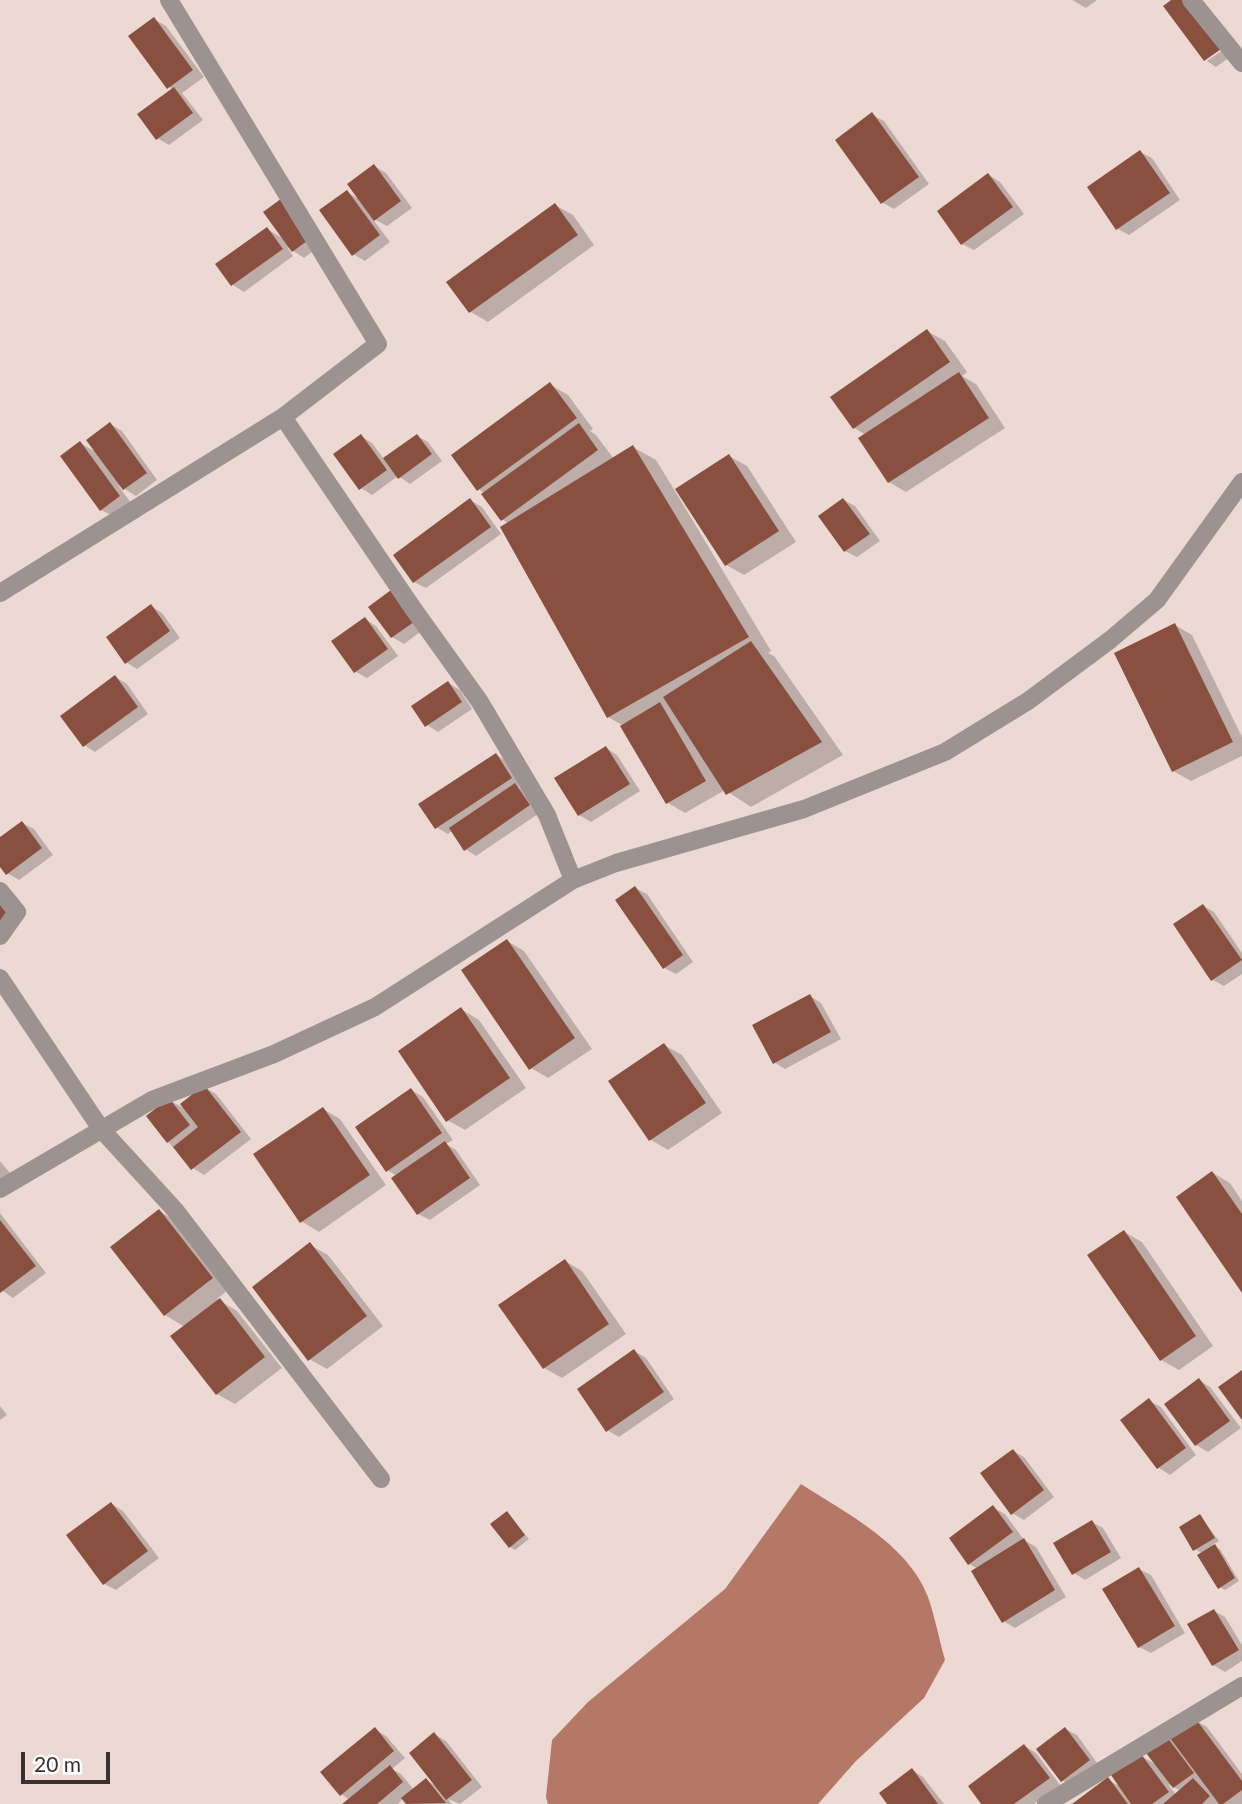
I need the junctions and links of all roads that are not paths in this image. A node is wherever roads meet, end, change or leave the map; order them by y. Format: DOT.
graph roads {
  1 [pos="169,0"];
  2 [pos="1191,0"];
  3 [pos="1242,63"];
  4 [pos="284,417"];
  5 [pos="1242,482"];
  6 [pos="0,593"];
  7 [pos="573,880"];
  8 [pos="0,891"];
  9 [pos="0,936"];
  10 [pos="0,978"];
  11 [pos="101,1129"];
  12 [pos="0,1189"];
  13 [pos="381,1479"];
  14 [pos="1242,1686"];
  15 [pos="1046,1804"];
  1 -- 4 [label="street"];
  2 -- 3 [label="street"];
  4 -- 6 [label="street"];
  4 -- 7 [label="street"];
  5 -- 7 [label="street"];
  7 -- 11 [label="street"];
  8 -- 9 [label="street"];
  10 -- 11 [label="street"];
  11 -- 12 [label="street"];
  11 -- 13 [label="street"];
  14 -- 15 [label="street"];
}
